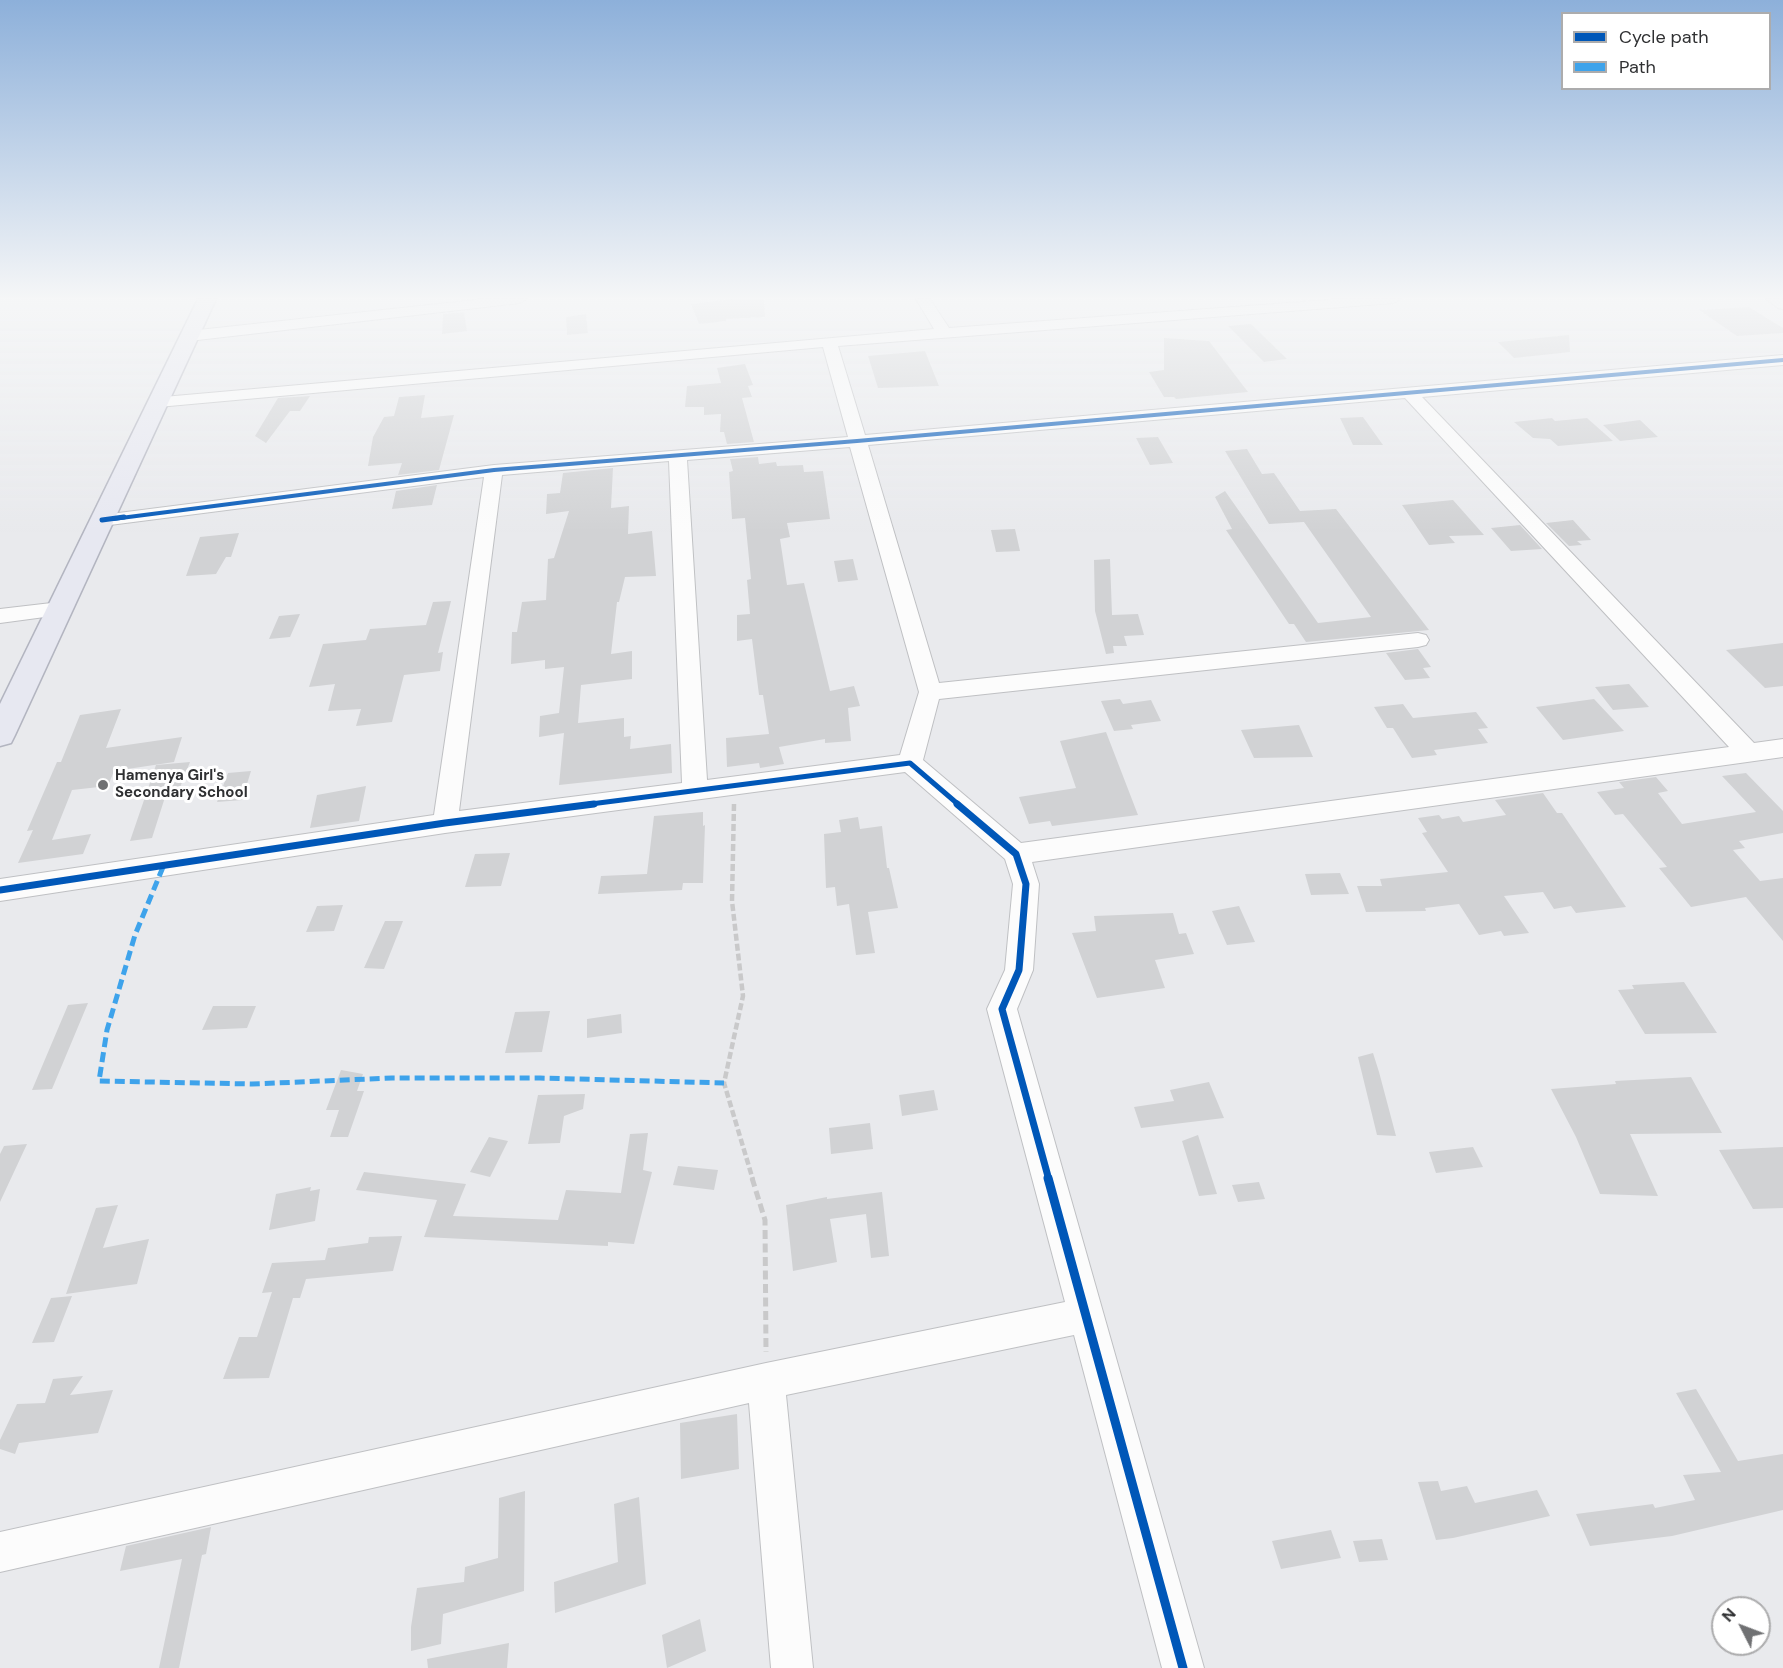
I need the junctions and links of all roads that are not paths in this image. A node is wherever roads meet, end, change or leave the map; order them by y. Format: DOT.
graph roads {
  1 [pos="170,377"];
  2 [pos="439,377"];
  3 [pos="839,377"];
  4 [pos="1592,377"];
  5 [pos="1409,393"];
  6 [pos="158,402"];
  7 [pos="857,441"];
  8 [pos="678,455"];
  9 [pos="494,470"];
  10 [pos="102,520"];
  11 [pos="60,609"];
  12 [pos="0,616"];
  13 [pos="1418,640"];
  14 [pos="930,692"];
  15 [pos="0,735"];
  16 [pos="1783,748"];
  17 [pos="1749,753"];
  18 [pos="910,762"];
  19 [pos="695,791"];
  20 [pos="445,823"];
  21 [pos="1016,854"];
  22 [pos="0,890"];
  23 [pos="1086,1316"];
  24 [pos="766,1381"];
  25 [pos="0,1552"];
  26 [pos="792,1668"];
  27 [pos="1183,1668"];
  1 -- 6 [label="highway"];
  2 -- 6 [label="street"];
  3 -- 7 [label="street"];
  4 -- 5 [label="street"];
  5 -- 7 [label="street"];
  5 -- 17 [label="street"];
  6 -- 10 [label="highway"];
  7 -- 8 [label="street"];
  7 -- 14 [label="street"];
  8 -- 9 [label="street"];
  8 -- 19 [label="street"];
  9 -- 10 [label="street"];
  9 -- 20 [label="street"];
  10 -- 11 [label="highway"];
  11 -- 12 [label="street"];
  11 -- 15 [label="highway"];
  13 -- 14 [label="street"];
  14 -- 18 [label="street"];
  16 -- 17 [label="street"];
  17 -- 21 [label="street"];
  18 -- 19 [label="street"];
  18 -- 21 [label="street"];
  19 -- 20 [label="street"];
  20 -- 22 [label="street"];
  21 -- 23 [label="street"];
  23 -- 24 [label="street"];
  23 -- 27 [label="street"];
  24 -- 25 [label="street"];
  24 -- 26 [label="street"];
}
